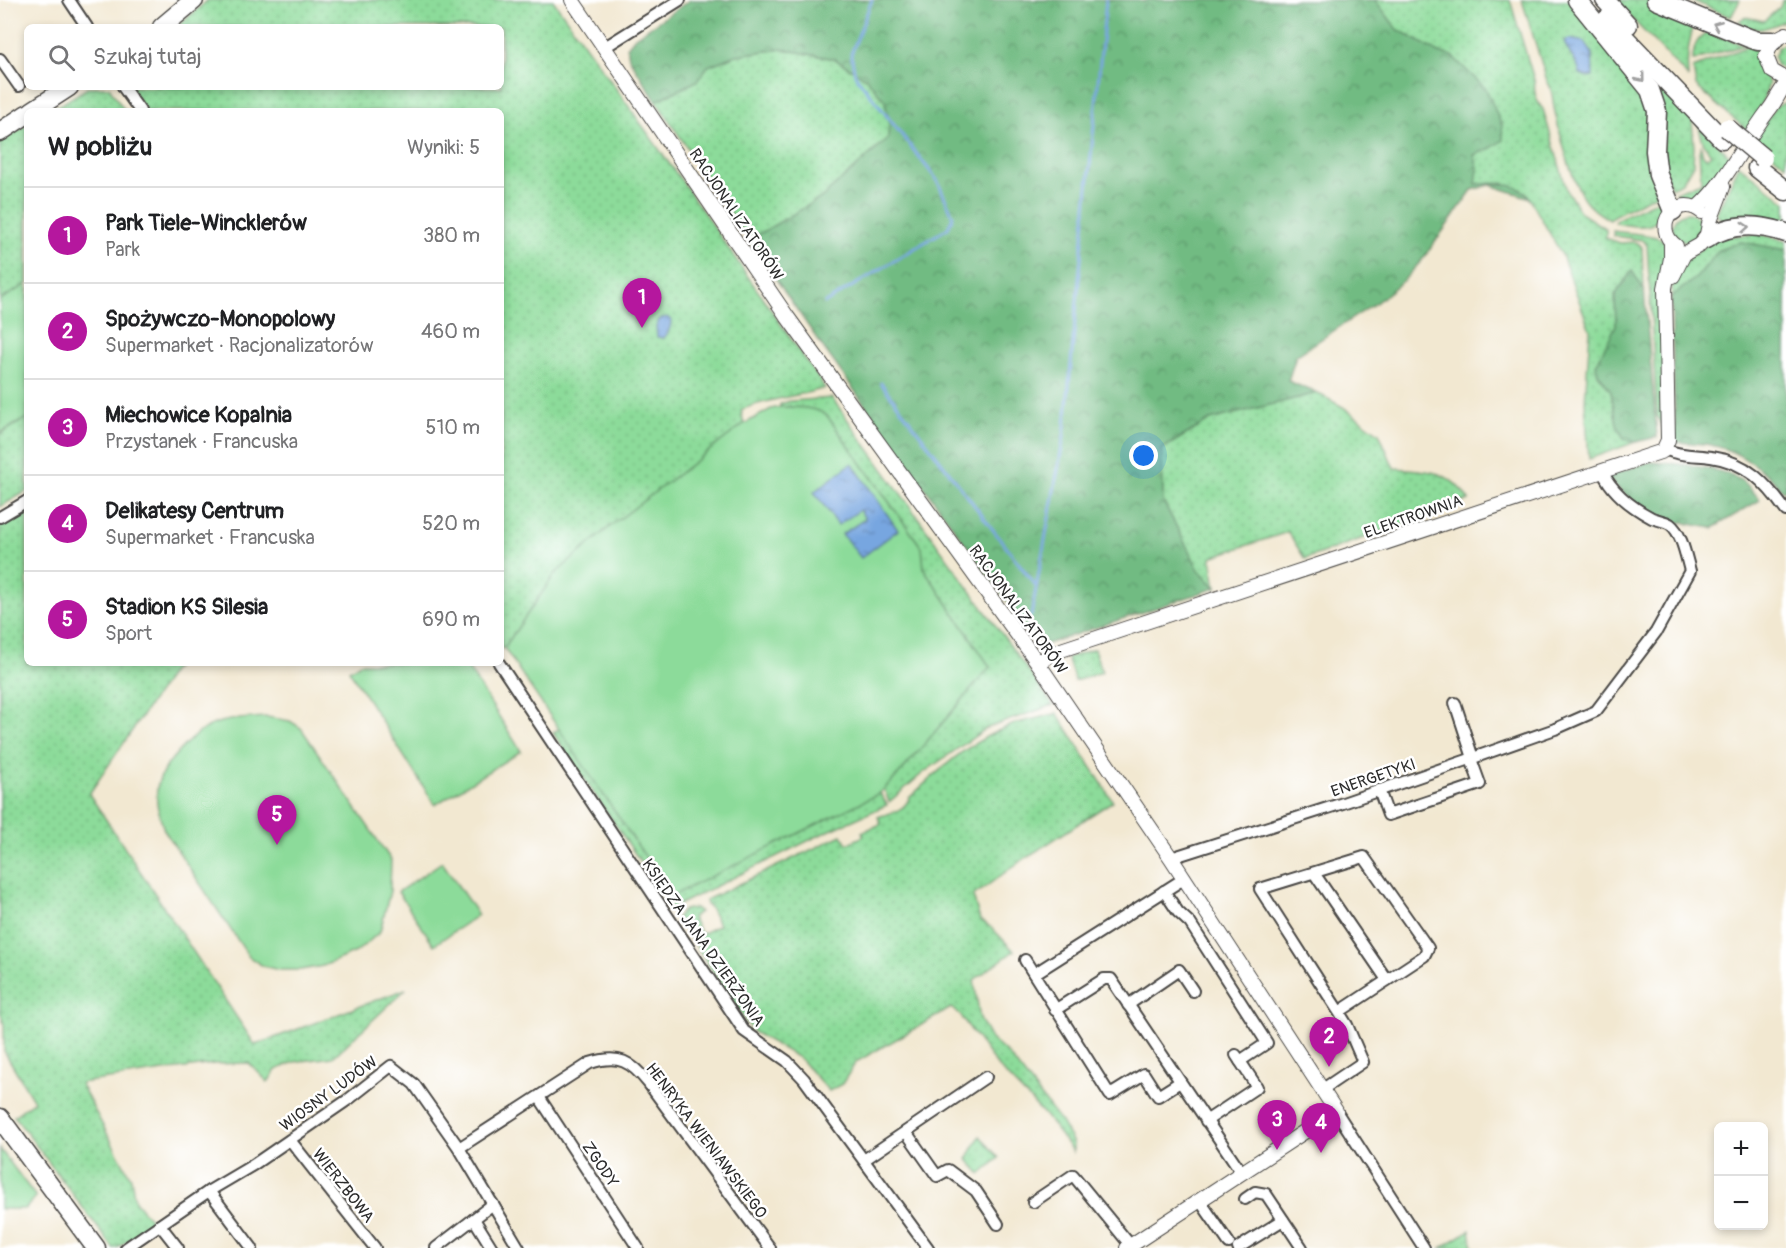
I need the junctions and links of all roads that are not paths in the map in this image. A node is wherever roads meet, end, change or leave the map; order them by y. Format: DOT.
graph roads {
  1 [pos="69,0"];
  2 [pos="194,0"];
  3 [pos="572,0"];
  4 [pos="680,0"];
  5 [pos="1577,0"];
  6 [pos="1589,0"];
  7 [pos="1605,0"];
  8 [pos="1656,0"];
  9 [pos="85,24"];
  10 [pos="166,24"];
  11 [pos="1779,38"];
  12 [pos="605,48"];
  13 [pos="0,59"];
  14 [pos="1669,77"];
  15 [pos="1783,79"];
  16 [pos="19,86"];
  17 [pos="64,90"];
  18 [pos="125,90"];
  19 [pos="37,108"];
  20 [pos="138,108"];
  21 [pos="24,116"];
  22 [pos="0,132"];
  23 [pos="1760,163"];
  24 [pos="1727,176"];
  25 [pos="1786,176"];
  26 [pos="1786,190"];
  27 [pos="1697,208"];
  28 [pos="1673,211"];
  29 [pos="1786,233"];
  30 [pos="1704,237"];
  31 [pos="1671,243"];
  32 [pos="1665,301"];
  33 [pos="1665,448"];
  34 [pos="1602,471"];
  35 [pos="24,503"];
  36 [pos="1786,511"];
  37 [pos="0,517"];
  38 [pos="1038,663"];
  39 [pos="501,666"];
  40 [pos="1455,703"];
  41 [pos="1472,759"];
  42 [pos="1379,790"];
  43 [pos="1171,858"];
  44 [pos="1314,873"];
  45 [pos="1185,879"];
  46 [pos="1164,891"];
  47 [pos="1025,960"];
  48 [pos="1034,974"];
  49 [pos="1387,980"];
  50 [pos="1193,991"];
  51 [pos="1128,1005"];
  52 [pos="1055,1010"];
  53 [pos="1339,1012"];
  54 [pos="986,1077"];
  55 [pos="1180,1082"];
  56 [pos="1323,1089"];
  57 [pos="539,1097"];
  58 [pos="1336,1111"];
  59 [pos="0,1118"];
  60 [pos="1206,1121"];
  61 [pos="906,1132"];
  62 [pos="290,1140"];
  63 [pos="459,1148"];
  64 [pos="864,1160"];
  65 [pos="1242,1173"];
  66 [pos="209,1191"];
  67 [pos="1245,1199"];
  68 [pos="1200,1201"];
  69 [pos="1033,1202"];
  70 [pos="493,1204"];
  71 [pos="474,1219"];
  72 [pos="1283,1220"];
  73 [pos="998,1224"];
  74 [pos="160,1225"];
  75 [pos="1129,1247"];
  76 [pos="1230,1247"];
  77 [pos="96,1248"];
  78 [pos="126,1248"];
  79 [pos="178,1248"];
  80 [pos="252,1248"];
  81 [pos="375,1248"];
  82 [pos="436,1248"];
  83 [pos="492,1248"];
  84 [pos="519,1248"];
  85 [pos="638,1248"];
  86 [pos="770,1248"];
  87 [pos="928,1248"];
  88 [pos="1302,1248"];
  89 [pos="1424,1248"];
  1 -- 9 [label="street"];
  2 -- 10 [label="main road"];
  3 -- 12 [label="street, RACJONALIZATORÓW"];
  4 -- 12 [label="street"];
  5 -- 28 [label="main road, one-way"];
  6 -- 14 [label="main road"];
  7 -- 14 [label="main road"];
  11 -- 8 [label="main road, one-way"];
  11 -- 15 [label="street"];
  12 -- 38 [label="street, RACJONALIZATORÓW"];
  13 -- 16 [label="street"];
  14 -- 23 [label="main road"];
  15 -- 24 [label="street"];
  17 -- 19 [label="main road"];
  18 -- 20 [label="street"];
  21 -- 22 [label="main road"];
  23 -- 25 [label="main road"];
  23 -- 26 [label="main road"];
  24 -- 27 [label="street"];
  24 -- 30 [label="street"];
  27 -- 28 [label="street"];
  27 -- 30 [label="street"];
  28 -- 31 [label="street"];
  30 -- 29 [label="main road, one-way"];
  30 -- 31 [label="street"];
  30 -- 32 [label="street"];
  31 -- 32 [label="street"];
  32 -- 33 [label="street"];
  33 -- 34 [label="street, ELEKTROWNIA"];
  33 -- 36 [label="street"];
  34 -- 38 [label="street, ELEKTROWNIA"];
  34 -- 41 [label="street, ENERGETYKI"];
  35 -- 37 [label="street"];
  38 -- 43 [label="street, RACJONALIZATORÓW"];
  39 -- 64 [label="street, KSIĘDZA JANA DZIERŻONIA"];
  40 -- 41 [label="street"];
  41 -- 42 [label="street, ENERGETYKI"];
  41 -- 42 [label="street"];
  42 -- 43 [label="street, ENERGETYKI"];
  43 -- 45 [label="street, RACJONALIZATORÓW"];
  44 -- 49 [label="street"];
  44 -- 49 [label="street"];
  44 -- 53 [label="street"];
  45 -- 46 [label="street"];
  45 -- 56 [label="street, RACJONALIZATORÓW"];
  46 -- 48 [label="street"];
  46 -- 60 [label="street"];
  47 -- 48 [label="street"];
  48 -- 52 [label="street"];
  49 -- 53 [label="street"];
  50 -- 51 [label="street"];
  51 -- 52 [label="street"];
  51 -- 55 [label="street"];
  52 -- 55 [label="street"];
  53 -- 56 [label="street"];
  54 -- 61 [label="street"];
  55 -- 60 [label="street"];
  56 -- 58 [label="street, RACJONALIZATORÓW"];
  57 -- 63 [label="street, HENRYKA WIENIAWSKIEGO"];
  57 -- 85 [label="street, ZGODY"];
  57 -- 86 [label="street, HENRYKA WIENIAWSKIEGO"];
  58 -- 65 [label="street"];
  58 -- 89 [label="street, RACJONALIZATORÓW"];
  59 -- 77 [label="main road"];
  60 -- 65 [label="street"];
  61 -- 64 [label="street"];
  61 -- 73 [label="street"];
  62 -- 63 [label="street, WIOSNY LUDÓW"];
  62 -- 66 [label="street, WIOSNY LUDÓW"];
  62 -- 81 [label="street, WIERZBOWA"];
  63 -- 70 [label="street, WIOSNY LUDÓW"];
  64 -- 87 [label="street, KSIĘDZA JANA DZIERŻONIA"];
  65 -- 68 [label="street"];
  66 -- 74 [label="street, WIOSNY LUDÓW"];
  66 -- 80 [label="street"];
  67 -- 72 [label="street"];
  68 -- 75 [label="street"];
  68 -- 76 [label="street"];
  69 -- 75 [label="street"];
  70 -- 71 [label="street"];
  70 -- 84 [label="street, WIOSNY LUDÓW"];
  71 -- 82 [label="street"];
  71 -- 83 [label="street"];
  72 -- 76 [label="street"];
  72 -- 88 [label="street"];
  74 -- 78 [label="street, WIOSNY LUDÓW"];
  74 -- 79 [label="street"];
}
